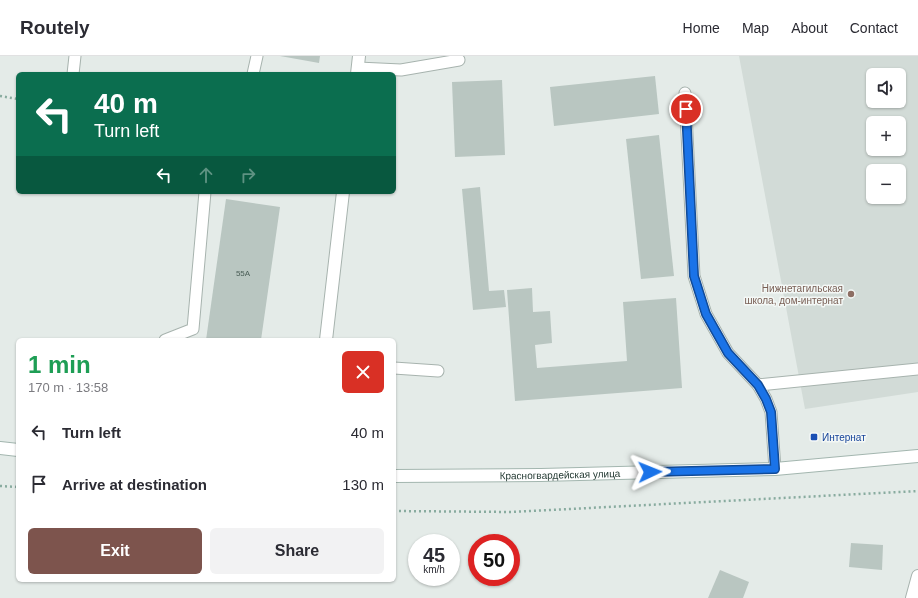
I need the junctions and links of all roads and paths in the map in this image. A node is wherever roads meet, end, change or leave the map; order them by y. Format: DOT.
graph roads {
  1 [pos="75,56"];
  2 [pos="257,56"];
  3 [pos="459,60"];
  4 [pos="358,66"];
  5 [pos="73,72"];
  6 [pos="254,72"];
  7 [pos="685,93"];
  8 [pos="0,96"];
  9 [pos="16,99"];
  10 [pos="205,194"];
  11 [pos="343,194"];
  12 [pos="170,338"];
  13 [pos="326,338"];
  14 [pos="396,368"];
  15 [pos="918,369"];
  16 [pos="438,371"];
  17 [pos="758,385"];
  18 [pos="0,448"];
  19 [pos="16,450"];
  20 [pos="918,456"];
  21 [pos="775,469"];
  22 [pos="396,476"];
  23 [pos="0,486"];
  24 [pos="16,487"];
  25 [pos="918,492"];
  26 [pos="396,511"];
  27 [pos="918,576"];
  28 [pos="912,598"];
  1 -- 5 [label="lane"];
  2 -- 6 [label="lane"];
  3 -- 4 [label="lane"];
  7 -- 17 [label="lane"];
  8 -- 9 [label="path"];
  10 -- 12 [label="lane"];
  11 -- 13 [label="main road"];
  14 -- 16 [label="lane"];
  15 -- 17 [label="lane"];
  17 -- 21 [label="lane"];
  18 -- 19 [label="main road"];
  20 -- 21 [label="main road, Красногвардейская улица"];
  21 -- 22 [label="main road, Красногвардейская улица"];
  23 -- 24 [label="path"];
  25 -- 26 [label="path"];
  27 -- 28 [label="main road"];
}
